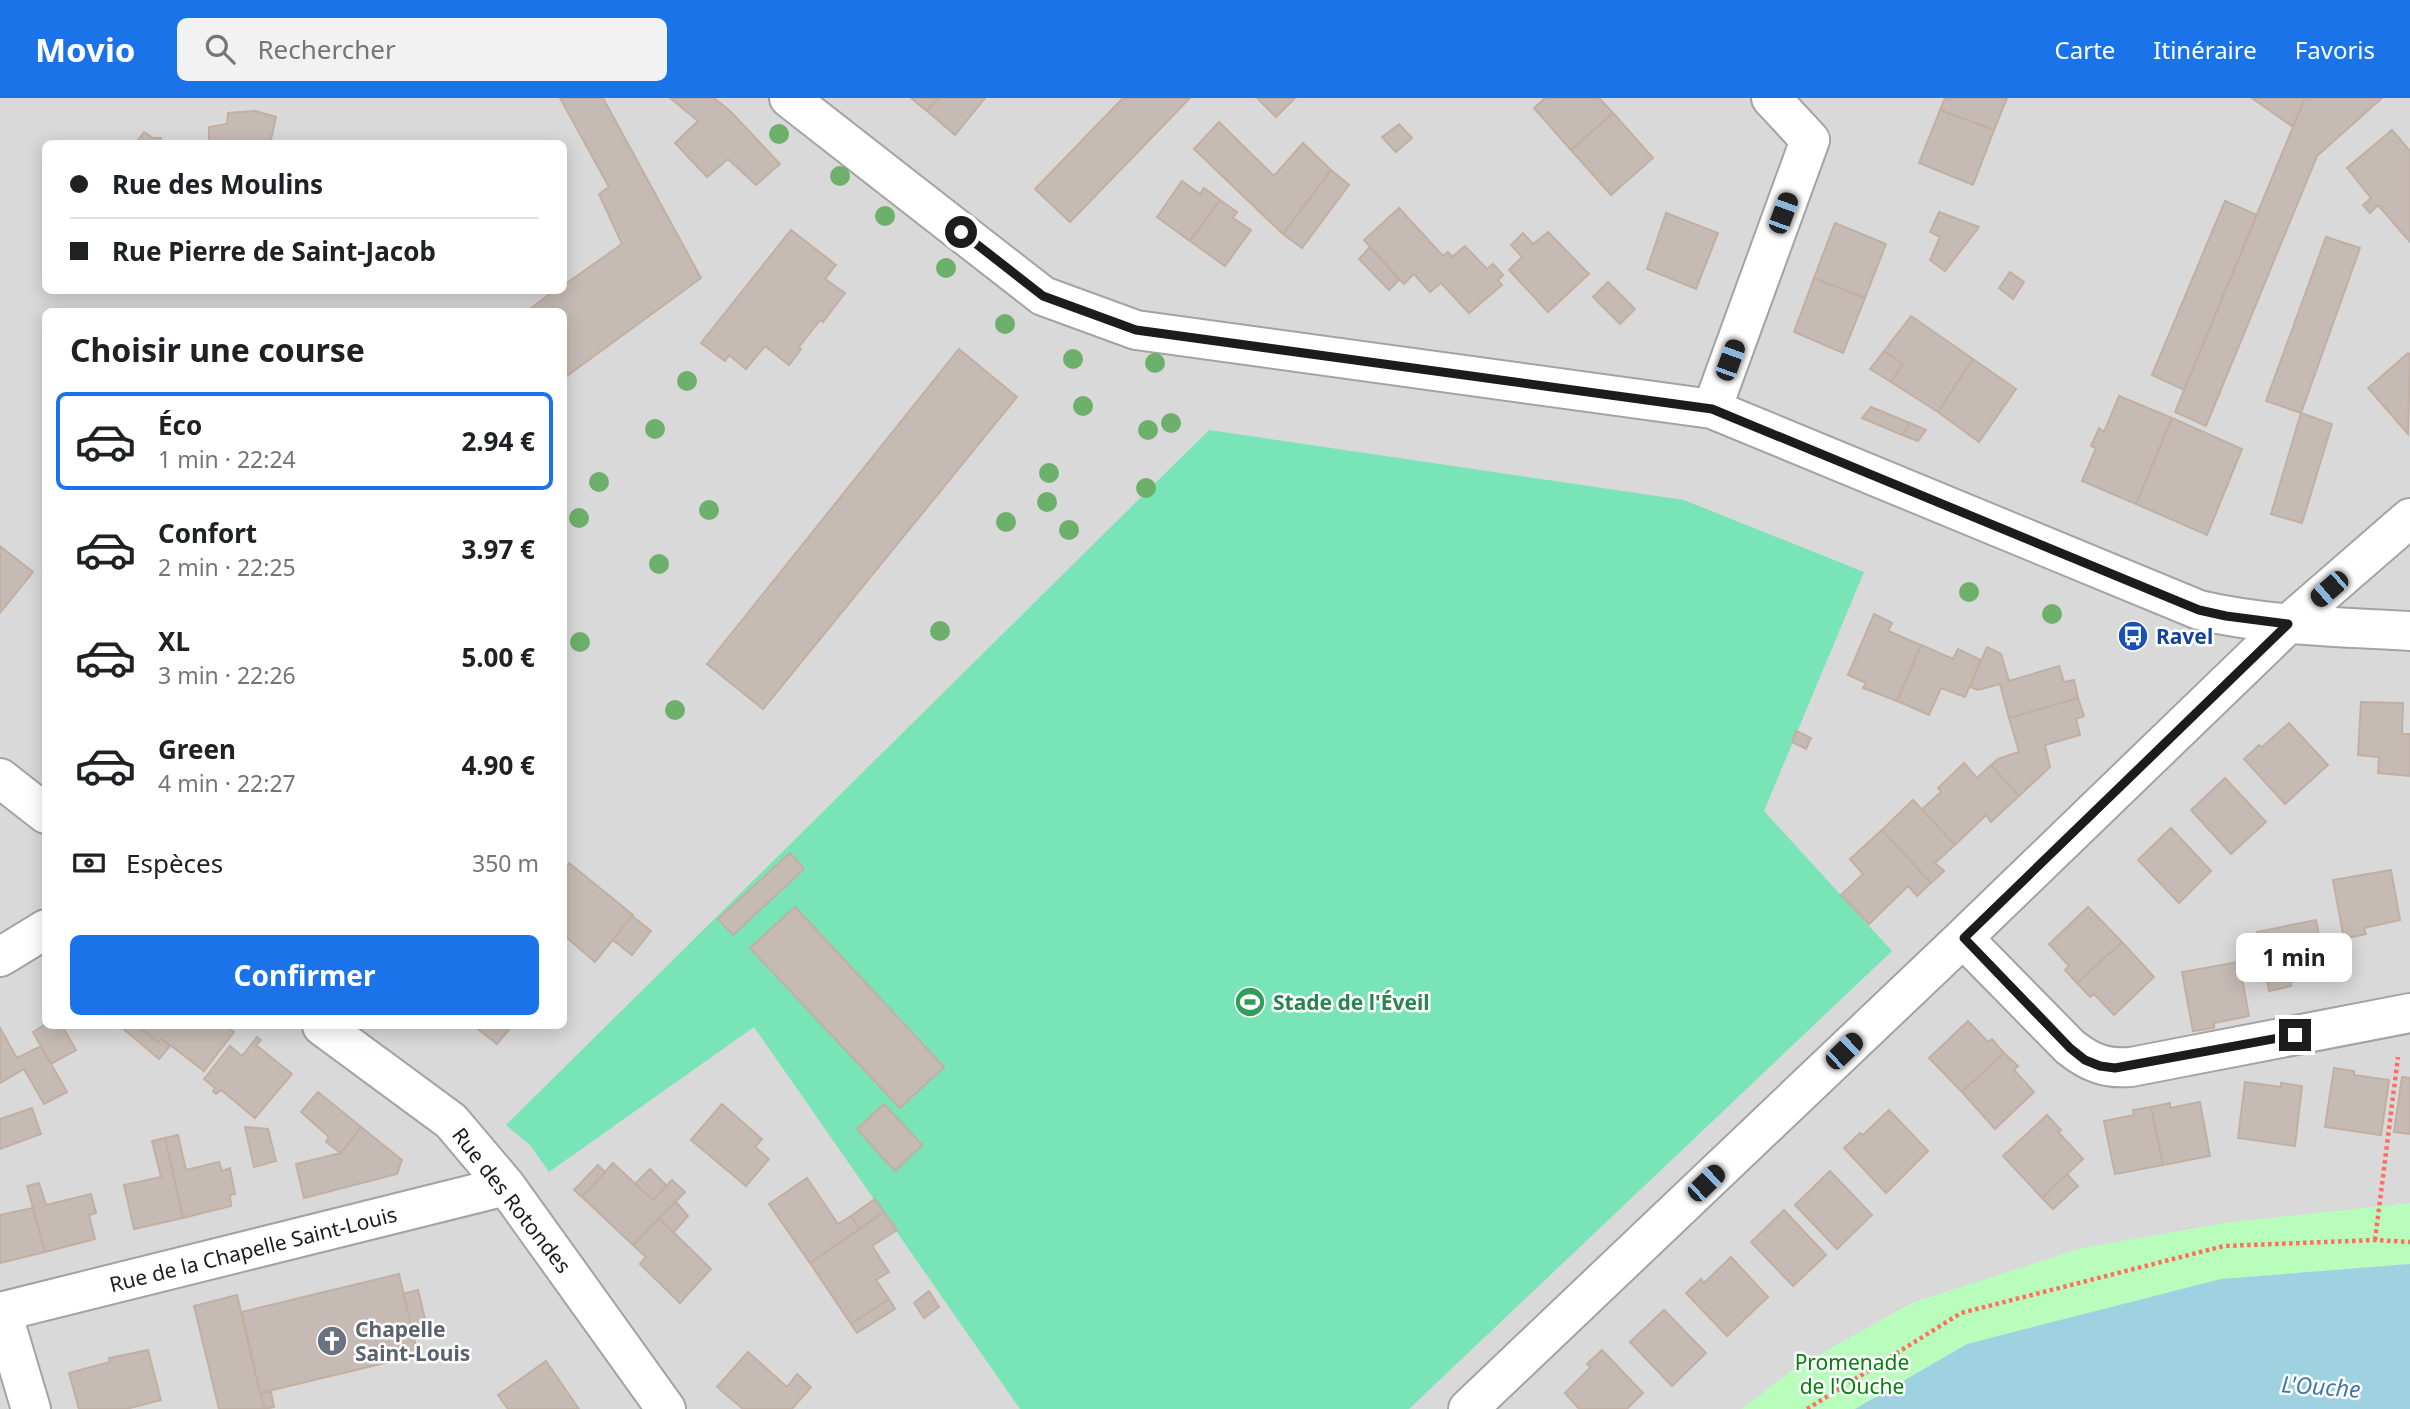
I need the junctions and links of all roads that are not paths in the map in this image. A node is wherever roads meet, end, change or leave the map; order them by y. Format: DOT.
graph roads {
  1 [pos="789,98"];
  2 [pos="1771,98"];
  3 [pos="1712,409"];
  4 [pos="2410,518"];
  5 [pos="2288,624"];
  6 [pos="2410,631"];
  7 [pos="0,778"];
  8 [pos="42,811"];
  9 [pos="42,931"];
  10 [pos="1964,938"];
  11 [pos="0,957"];
  12 [pos="2407,1013"];
  13 [pos="326,1029"];
  14 [pos="506,1186"];
  15 [pos="1,1312"];
  16 [pos="31,1409"];
  17 [pos="666,1409"];
  18 [pos="1468,1409"];
  1 -- 3 [label="street"];
  2 -- 3 [label="street"];
  3 -- 5 [label="street"];
  4 -- 5 [label="street"];
  5 -- 6 [label="street"];
  5 -- 10 [label="street"];
  7 -- 8 [label="street"];
  9 -- 11 [label="street"];
  10 -- 12 [label="street"];
  10 -- 18 [label="street"];
  13 -- 14 [label="street, Rue des Rotondes"];
  14 -- 15 [label="street, Rue de la Chapelle Saint-Louis"];
  14 -- 17 [label="street, Rue des Rotondes"];
  15 -- 16 [label="street"];
}
